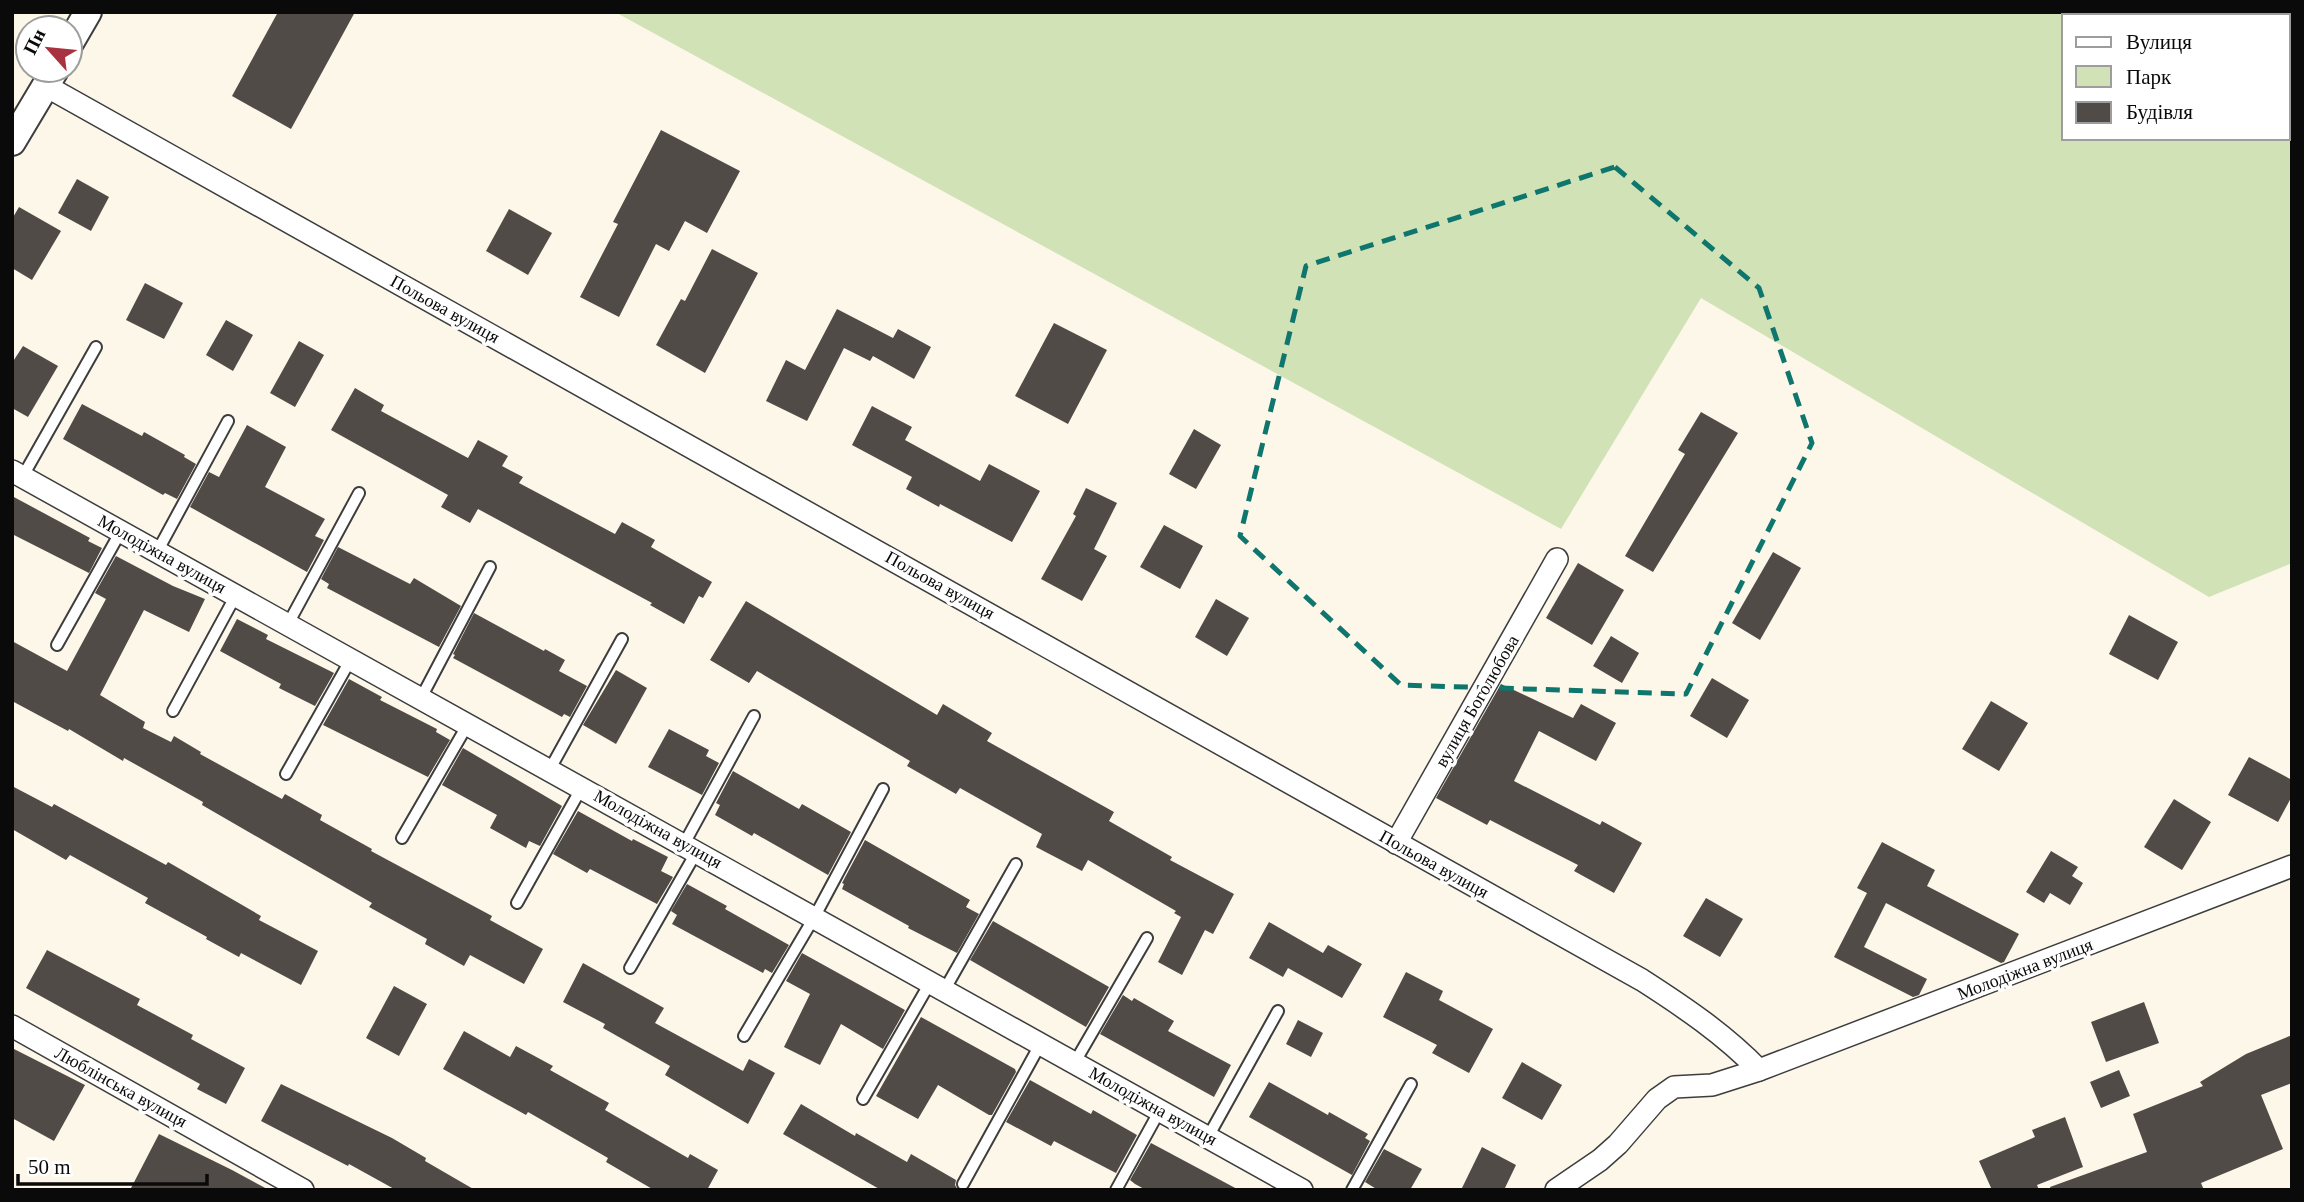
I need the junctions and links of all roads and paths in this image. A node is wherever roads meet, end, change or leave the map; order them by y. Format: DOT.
graph roads {
  1 [pos="46,84"];
  2 [pos="58,84"];
  3 [pos="12,142"];
  4 [pos="96,347"];
  5 [pos="228,421"];
  6 [pos="17,473"];
  7 [pos="359,493"];
  8 [pos="121,531"];
  9 [pos="157,552"];
  10 [pos="1557,559"];
  11 [pos="490,567"];
  12 [pos="236,595"];
  13 [pos="288,624"];
  14 [pos="622,639"];
  15 [pos="57,645"];
  16 [pos="351,659"];
  17 [pos="421,698"];
  18 [pos="173,711"];
  19 [pos="754,716"];
  20 [pos="468,724"];
  21 [pos="550,769"];
  22 [pos="286,774"];
  23 [pos="582,787"];
  24 [pos="883,789"];
  25 [pos="402,838"];
  26 [pos="1396,843"];
  27 [pos="690,847"];
  28 [pos="1016,864"];
  29 [pos="2292,866"];
  30 [pos="517,902"];
  31 [pos="815,916"];
  32 [pos="1147,939"];
  33 [pos="630,968"];
  34 [pos="938,985"];
  35 [pos="1278,1011"];
  36 [pos="12,1026"];
  37 [pos="744,1036"];
  38 [pos="1041,1043"];
  39 [pos="1075,1062"];
  40 [pos="1759,1070"];
  41 [pos="1411,1084"];
  42 [pos="863,1099"];
  43 [pos="1160,1110"];
  44 [pos="1208,1137"];
  45 [pos="963,1184"];
  46 [pos="1290,1187"];
  47 [pos="303,1190"];
  48 [pos="1116,1190"];
  49 [pos="1352,1190"];
  50 [pos="1556,1190"];
  1 -- 3 [label="street"];
  2 -- 26 [label="street, Польова вулиця"];
  4 -- 6 [label="lane"];
  5 -- 9 [label="lane"];
  6 -- 8 [label="street, Молодіжна вулиця"];
  7 -- 13 [label="lane"];
  8 -- 9 [label="street, Молодіжна вулиця"];
  8 -- 15 [label="lane"];
  9 -- 12 [label="street, Молодіжна вулиця"];
  10 -- 26 [label="street, вулиця Боголюбова"];
  11 -- 17 [label="lane"];
  12 -- 13 [label="street, Молодіжна вулиця"];
  12 -- 18 [label="lane"];
  13 -- 16 [label="street, Молодіжна вулиця"];
  14 -- 21 [label="lane"];
  16 -- 17 [label="street, Молодіжна вулиця"];
  16 -- 22 [label="lane"];
  17 -- 20 [label="street, Молодіжна вулиця"];
  19 -- 27 [label="lane"];
  20 -- 21 [label="street, Молодіжна вулиця"];
  20 -- 25 [label="lane"];
  21 -- 23 [label="street, Молодіжна вулиця"];
  23 -- 27 [label="street, Молодіжна вулиця"];
  23 -- 30 [label="lane"];
  24 -- 31 [label="lane"];
  26 -- 40 [label="street, Польова вулиця"];
  27 -- 31 [label="street, Молодіжна вулиця"];
  27 -- 33 [label="lane"];
  28 -- 34 [label="lane"];
  29 -- 40 [label="street, Молодіжна вулиця"];
  31 -- 34 [label="street, Молодіжна вулиця"];
  31 -- 37 [label="lane"];
  32 -- 39 [label="lane"];
  34 -- 38 [label="street, Молодіжна вулиця"];
  34 -- 42 [label="lane"];
  35 -- 44 [label="lane"];
  36 -- 47 [label="street, Люблінська вулиця"];
  38 -- 39 [label="street, Молодіжна вулиця"];
  38 -- 45 [label="lane"];
  39 -- 43 [label="street, Молодіжна вулиця"];
  40 -- 50 [label="street, Молодіжна вулиця"];
  41 -- 49 [label="lane"];
  43 -- 44 [label="street, Молодіжна вулиця"];
  43 -- 48 [label="lane"];
  44 -- 46 [label="street, Молодіжна вулиця"];
}
